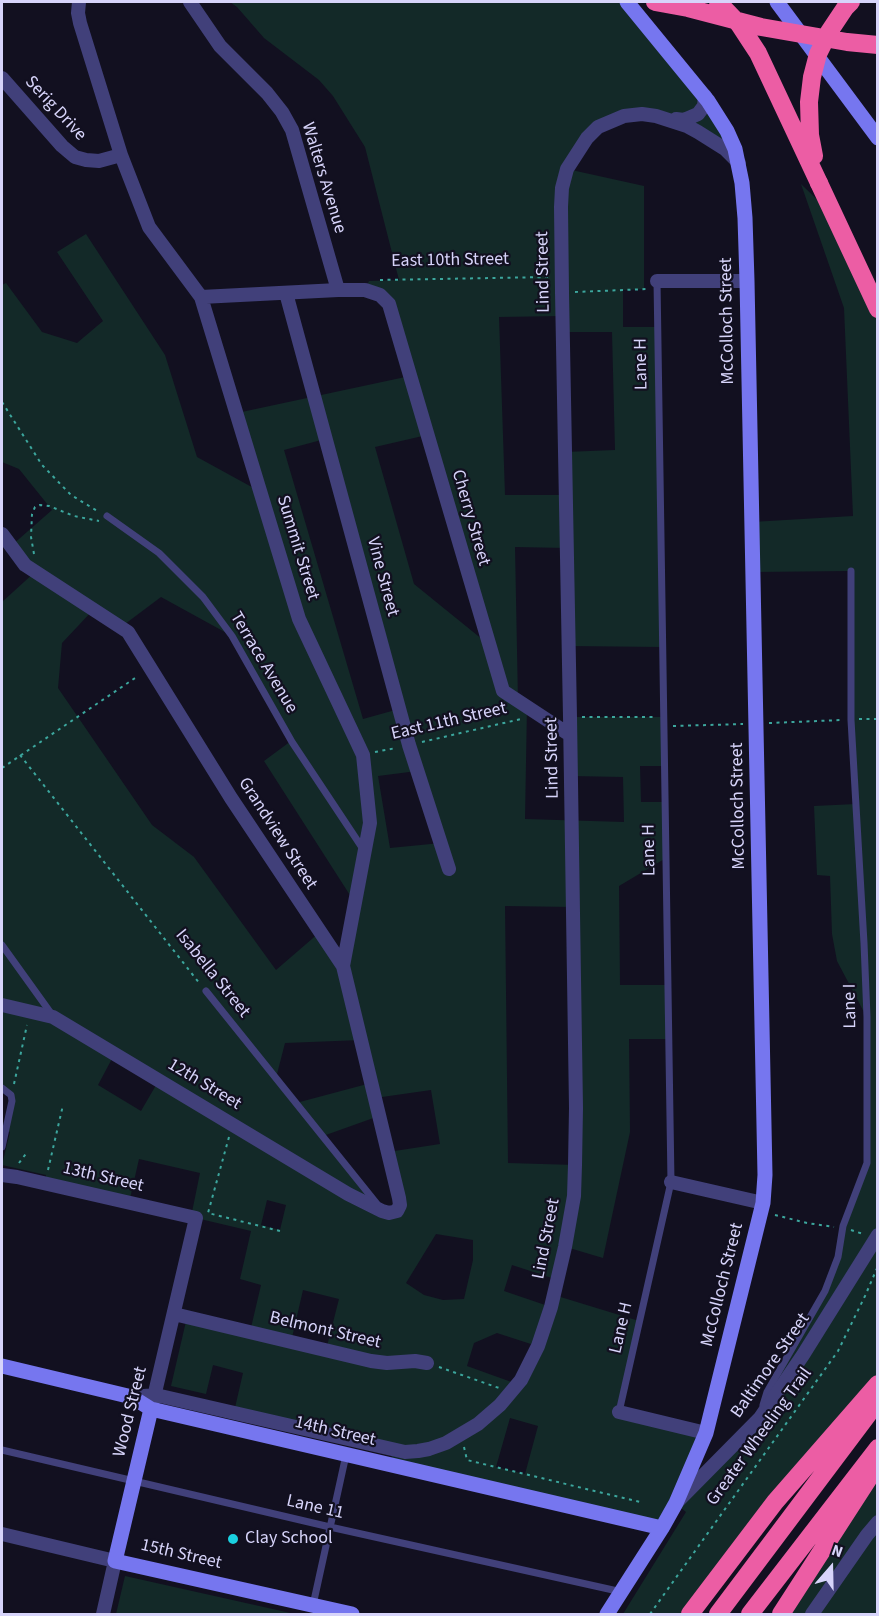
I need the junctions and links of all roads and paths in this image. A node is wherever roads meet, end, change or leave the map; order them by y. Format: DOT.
graph roads {
  1 [pos="79,2"];
  2 [pos="190,2"];
  3 [pos="627,2"];
  4 [pos="655,2"];
  5 [pos="718,2"];
  6 [pos="777,2"];
  7 [pos="851,2"];
  8 [pos="878,45"];
  9 [pos="2,78"];
  10 [pos="705,96"];
  11 [pos="666,118"];
  12 [pos="878,138"];
  13 [pos="121,155"];
  14 [pos="739,163"];
  15 [pos="819,183"];
  16 [pos="562,277"];
  17 [pos="747,281"];
  18 [pos="656,285"];
  19 [pos="338,290"];
  20 [pos="365,290"];
  21 [pos="562,292"];
  22 [pos="286,293"];
  23 [pos="201,297"];
  24 [pos="878,309"];
  25 [pos="2,402"];
  26 [pos="107,516"];
  27 [pos="115,522"];
  28 [pos="2,534"];
  29 [pos="851,571"];
  30 [pos="36,572"];
  31 [pos="150,668"];
  32 [pos="540,714"];
  33 [pos="570,717"];
  34 [pos="663,717"];
  35 [pos="570,735"];
  36 [pos="409,745"];
  37 [pos="20,755"];
  38 [pos="363,755"];
  39 [pos="2,768"];
  40 [pos="364,852"];
  41 [pos="449,868"];
  42 [pos="2,945"];
  43 [pos="343,966"];
  44 [pos="206,990"];
  45 [pos="2,1005"];
  46 [pos="54,1017"];
  47 [pos="28,1018"];
  48 [pos="2,1088"];
  49 [pos="11,1095"];
  50 [pos="63,1105"];
  51 [pos="230,1131"];
  52 [pos="2,1147"];
  53 [pos="28,1151"];
  54 [pos="17,1169"];
  55 [pos="2,1175"];
  56 [pos="47,1175"];
  57 [pos="671,1182"];
  58 [pos="761,1207"];
  59 [pos="382,1211"];
  60 [pos="202,1215"];
  61 [pos="842,1228"];
  62 [pos="280,1231"];
  63 [pos="877,1236"];
  64 [pos="878,1266"];
  65 [pos="174,1314"];
  66 [pos="427,1363"];
  67 [pos="2,1366"];
  68 [pos="878,1384"];
  69 [pos="502,1389"];
  70 [pos="878,1401"];
  71 [pos="153,1402"];
  72 [pos="618,1412"];
  73 [pos="760,1418"];
  74 [pos="706,1433"];
  75 [pos="461,1435"];
  76 [pos="878,1448"];
  77 [pos="2,1450"];
  78 [pos="346,1455"];
  79 [pos="878,1464"];
  80 [pos="133,1481"];
  81 [pos="640,1502"];
  82 [pos="676,1503"];
  83 [pos="878,1522"];
  84 [pos="330,1527"];
  85 [pos="662,1528"];
  86 [pos="2,1534"];
  87 [pos="115,1561"];
  88 [pos="622,1592"];
  89 [pos="313,1605"];
  90 [pos="103,1614"];
  91 [pos="352,1614"];
  92 [pos="607,1614"];
  93 [pos="650,1614"];
  94 [pos="690,1614"];
  95 [pos="718,1614"];
  96 [pos="750,1614"];
  97 [pos="781,1614"];
  98 [pos="812,1614"];
  1 -- 13 [label="street"];
  2 -- 19 [label="street, Walters Avenue"];
  3 -- 10 [label="street, McColloch Street"];
  4 -- 8 [label="highway, bridge"];
  5 -- 15 [label="highway, bridge"];
  6 -- 12 [label="street"];
  7 -- 15 [label="highway, bridge"];
  9 -- 13 [label="street, Serig Drive"];
  10 -- 11 [label="street, Lind Street"];
  10 -- 14 [label="street, McColloch Street"];
  11 -- 14 [label="street, Lind Street"];
  11 -- 16 [label="street, Lind Street"];
  13 -- 23 [label="street, Summit Street"];
  14 -- 17 [label="street, McColloch Street"];
  15 -- 24 [label="highway"];
  16 -- 20 [label="path, East 10th Street"];
  16 -- 21 [label="street, Lind Street"];
  17 -- 18 [label="street"];
  17 -- 58 [label="street, McColloch Street"];
  18 -- 21 [label="path"];
  18 -- 34 [label="lane, Lane H"];
  19 -- 20 [label="street"];
  19 -- 22 [label="street"];
  20 -- 32 [label="street, Cherry Street"];
  21 -- 33 [label="street, Lind Street"];
  22 -- 23 [label="street"];
  22 -- 36 [label="street, Vine Street"];
  23 -- 38 [label="street, Summit Street"];
  25 -- 26 [label="path"];
  26 -- 27 [label="lane, Terrace Avenue"];
  27 -- 30 [label="path"];
  27 -- 40 [label="lane, Terrace Avenue"];
  28 -- 30 [label="street, Grandview Street"];
  29 -- 61 [label="lane, Lane I"];
  30 -- 31 [label="street, Grandview Street"];
  31 -- 37 [label="path"];
  31 -- 43 [label="street, Grandview Street"];
  32 -- 35 [label="street, Cherry Street"];
  32 -- 36 [label="path, East 11th Street"];
  33 -- 34 [label="path"];
  33 -- 35 [label="street, Lind Street"];
  34 -- 57 [label="lane, Lane H"];
  35 -- 75 [label="street, Lind Street"];
  36 -- 38 [label="path, East 11th Street"];
  36 -- 41 [label="street, Vine Street"];
  37 -- 39 [label="path"];
  37 -- 44 [label="path, Isabella Street"];
  38 -- 40 [label="street, Summit Street"];
  40 -- 43 [label="street, Summit Street"];
  42 -- 46 [label="lane"];
  43 -- 59 [label="street, Grandview Street"];
  44 -- 59 [label="lane, Isabella Street"];
  45 -- 46 [label="street, 12th Street"];
  46 -- 59 [label="street, 12th Street"];
  47 -- 49 [label="path"];
  48 -- 49 [label="lane"];
  49 -- 52 [label="lane"];
  50 -- 56 [label="path"];
  51 -- 60 [label="path"];
  53 -- 54 [label="path"];
  55 -- 60 [label="street, 13th Street"];
  57 -- 58 [label="street"];
  57 -- 72 [label="lane, Lane H"];
  58 -- 61 [label="path"];
  58 -- 74 [label="street, McColloch Street"];
  60 -- 62 [label="path"];
  60 -- 65 [label="street, Wood Street"];
  61 -- 63 [label="path"];
  61 -- 73 [label="lane, Lane I"];
  63 -- 73 [label="street, Baltimore Street"];
  64 -- 93 [label="path, Greater Wheeling Trail"];
  65 -- 66 [label="street, Belmont Street"];
  65 -- 71 [label="street, Wood Street"];
  66 -- 69 [label="path"];
  67 -- 71 [label="street, 14th Street"];
  68 -- 94 [label="highway"];
  70 -- 95 [label="highway"];
  71 -- 75 [label="street, Lind Street"];
  71 -- 78 [label="street, 14th Street"];
  71 -- 80 [label="street, Wood Street"];
  72 -- 74 [label="street"];
  73 -- 82 [label="street, Baltimore Street"];
  74 -- 82 [label="street, McColloch Street"];
  75 -- 81 [label="path"];
  76 -- 96 [label="highway"];
  77 -- 80 [label="lane, Lane 11"];
  78 -- 84 [label="lane"];
  78 -- 85 [label="street, 14th Street"];
  79 -- 97 [label="highway"];
  80 -- 84 [label="lane, Lane 11"];
  80 -- 87 [label="street, Wood Street"];
  82 -- 85 [label="street, McColloch Street"];
  83 -- 98 [label="street"];
  84 -- 88 [label="lane, Lane 11"];
  84 -- 89 [label="lane"];
  85 -- 88 [label="street, McColloch Street"];
  86 -- 87 [label="street, 15th Street"];
  87 -- 89 [label="street, 15th Street"];
  87 -- 90 [label="street, Wood Street"];
  88 -- 92 [label="street, McColloch Street"];
  89 -- 91 [label="street, 15th Street"];
}
